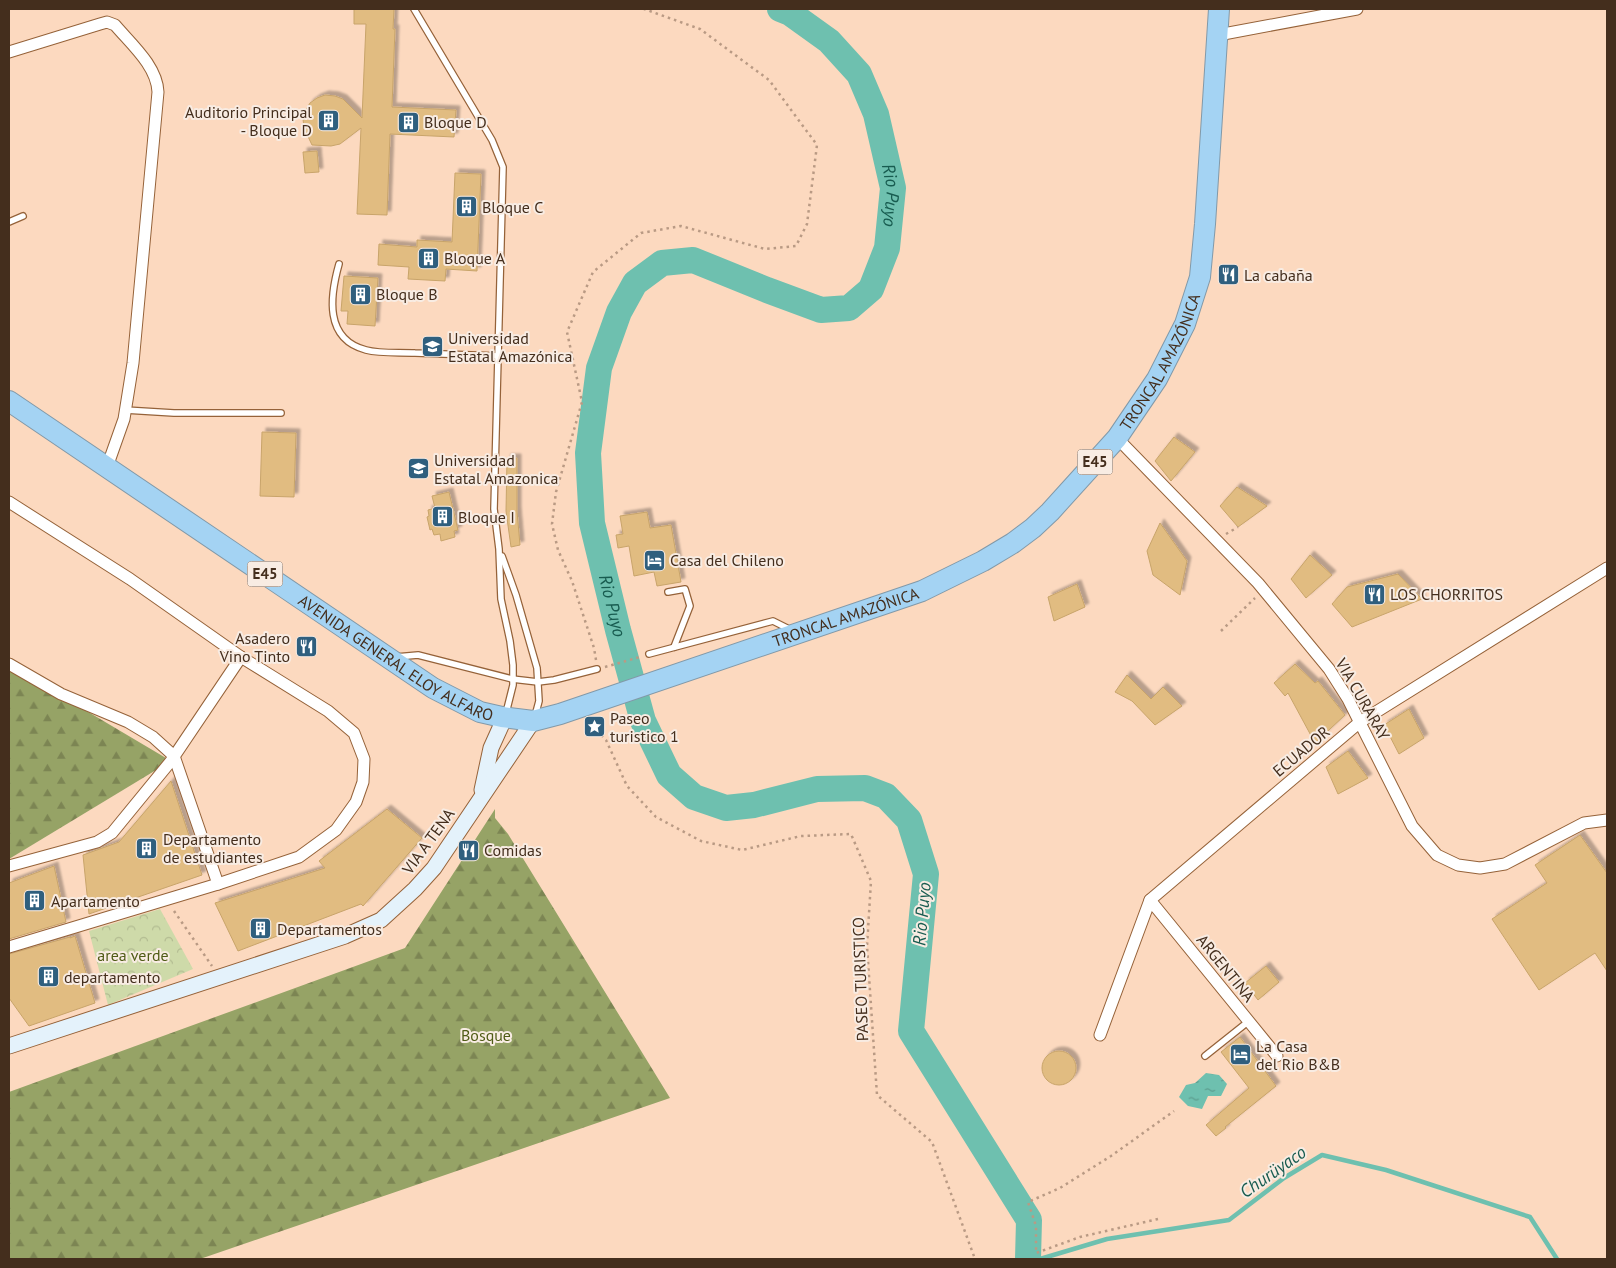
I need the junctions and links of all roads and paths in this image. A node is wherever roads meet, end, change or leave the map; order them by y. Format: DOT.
graph roads {
  1 [pos="414,9"];
  2 [pos="644,9"];
  3 [pos="1220,9"];
  4 [pos="1357,9"];
  5 [pos="1218,35"];
  6 [pos="9,52"];
  7 [pos="23,216"];
  8 [pos="9,222"];
  9 [pos="339,264"];
  10 [pos="499,356"];
  11 [pos="9,401"];
  12 [pos="125,410"];
  13 [pos="281,413"];
  14 [pos="1117,438"];
  15 [pos="107,467"];
  16 [pos="9,502"];
  17 [pos="499,549"];
  18 [pos="1607,568"];
  19 [pos="1264,590"];
  20 [pos="668,592"];
  21 [pos="1220,631"];
  22 [pos="799,634"];
  23 [pos="674,648"];
  24 [pos="649,654"];
  25 [pos="241,656"];
  26 [pos="387,658"];
  27 [pos="9,664"];
  28 [pos="597,669"];
  29 [pos="512,679"];
  30 [pos="538,682"];
  31 [pos="602,700"];
  32 [pos="505,717"];
  33 [pos="533,721"];
  34 [pos="1360,722"];
  35 [pos="594,727"];
  36 [pos="174,756"];
  37 [pos="480,798"];
  38 [pos="1607,820"];
  39 [pos="9,866"];
  40 [pos="218,884"];
  41 [pos="166,899"];
  42 [pos="1150,900"];
  43 [pos="9,947"];
  44 [pos="220,978"];
  45 [pos="1249,1021"];
  46 [pos="1100,1035"];
  47 [pos="9,1046"];
  48 [pos="1205,1056"];
  49 [pos="1277,1056"];
  50 [pos="1174,1110"];
  51 [pos="1158,1219"];
  52 [pos="976,1259"];
  1 -- 10 [label="lane"];
  2 -- 28 [label="path"];
  3 -- 5 [label="highway, TRONCAL AMAZÓNICA / E45"];
  4 -- 5 [label="street"];
  5 -- 14 [label="highway, TRONCAL AMAZÓNICA / E45"];
  6 -- 12 [label="street"];
  7 -- 8 [label="lane"];
  9 -- 10 [label="lane"];
  10 -- 17 [label="lane"];
  11 -- 15 [label="highway, AVENIDA GENERAL ELOY ALFARO / E45"];
  12 -- 13 [label="lane"];
  12 -- 15 [label="street"];
  14 -- 19 [label="street, VIA CURARAY"];
  14 -- 22 [label="highway, TRONCAL AMAZÓNICA / E45"];
  15 -- 26 [label="highway, AVENIDA GENERAL ELOY ALFARO / E45"];
  16 -- 25 [label="street"];
  17 -- 29 [label="lane"];
  17 -- 30 [label="lane"];
  18 -- 34 [label="street, ECUADOR"];
  19 -- 21 [label="path"];
  19 -- 34 [label="street, VIA CURARAY"];
  20 -- 23 [label="lane"];
  22 -- 23 [label="lane"];
  22 -- 31 [label="highway, TRONCAL AMAZÓNICA / E45"];
  23 -- 24 [label="lane"];
  24 -- 28 [label="path"];
  25 -- 36 [label="street"];
  25 -- 40 [label="street"];
  26 -- 29 [label="lane"];
  26 -- 32 [label="highway, AVENIDA GENERAL ELOY ALFARO / E45"];
  27 -- 36 [label="street"];
  28 -- 30 [label="lane"];
  29 -- 30 [label="lane"];
  29 -- 32 [label="lane"];
  30 -- 33 [label="lane"];
  31 -- 33 [label="highway, AVENIDA GENERAL ELOY ALFARO / E45"];
  32 -- 33 [label="highway, AVENIDA GENERAL ELOY ALFARO / E45"];
  32 -- 37 [label="main road, VIA A TENA"];
  33 -- 37 [label="main road, VIA A TENA"];
  34 -- 38 [label="street, VIA CURARAY"];
  34 -- 42 [label="street, ECUADOR"];
  35 -- 52 [label="path, PASEO TURISTICO"];
  36 -- 39 [label="street"];
  36 -- 40 [label="street"];
  37 -- 44 [label="main road, VIA A TENA"];
  40 -- 41 [label="street"];
  41 -- 43 [label="street"];
  41 -- 44 [label="path"];
  42 -- 45 [label="street, ARGENTINA"];
  42 -- 46 [label="street, ECUADOR"];
  44 -- 47 [label="main road, VIA A TENA"];
  45 -- 48 [label="lane"];
  45 -- 49 [label="street, ARGENTINA"];
  50 -- 51 [label="path"];
}
